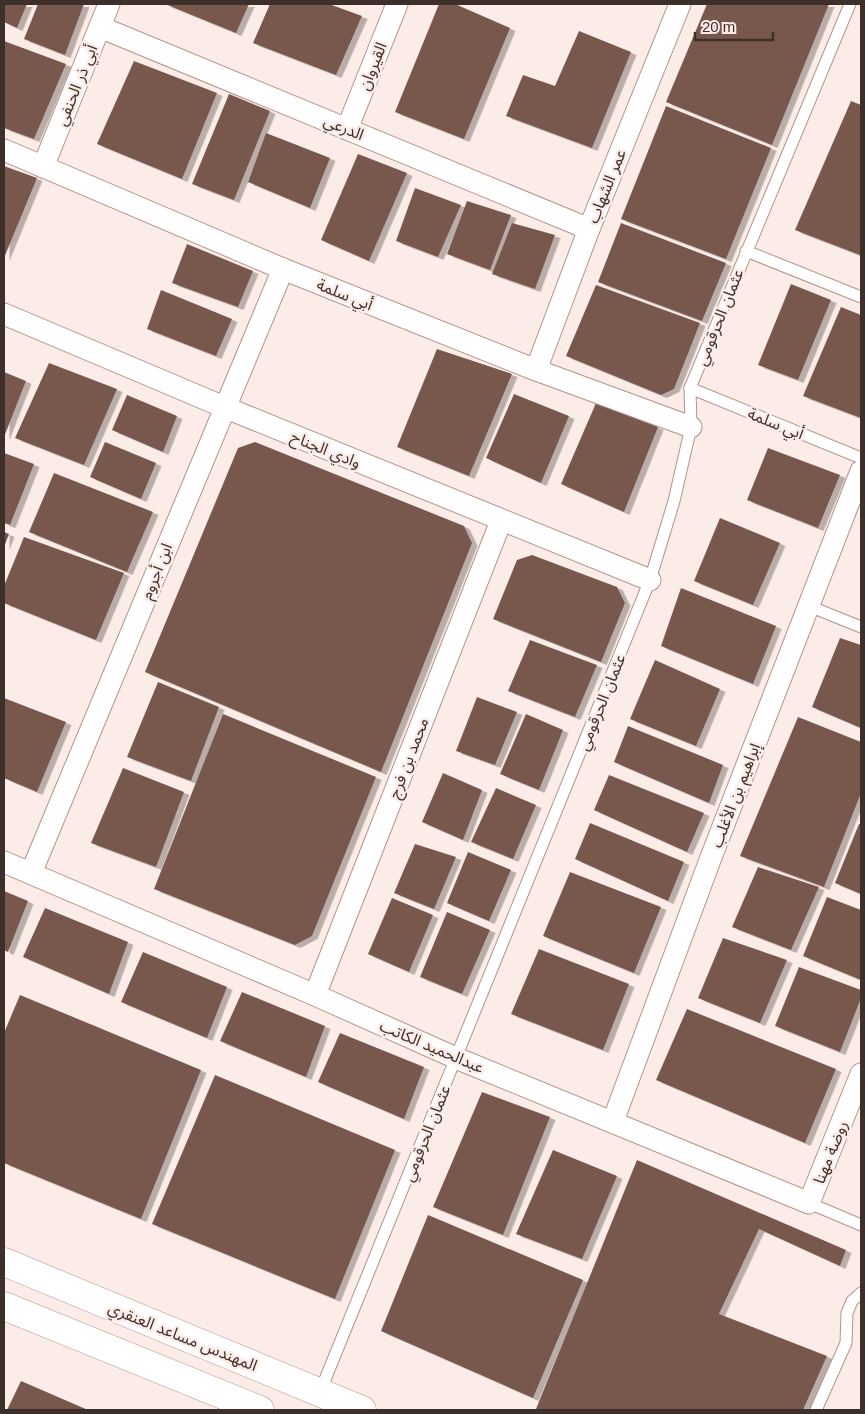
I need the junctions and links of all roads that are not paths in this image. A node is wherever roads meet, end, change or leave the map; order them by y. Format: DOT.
graph roads {
  1 [pos="109,4"];
  2 [pos="397,4"];
  3 [pos="680,4"];
  4 [pos="850,4"];
  5 [pos="100,27"];
  6 [pos="347,129"];
  7 [pos="4,150"];
  8 [pos="43,167"];
  9 [pos="589,229"];
  10 [pos="746,251"];
  11 [pos="283,269"];
  12 [pos="861,297"];
  13 [pos="4,314"];
  14 [pos="536,370"];
  15 [pos="690,388"];
  16 [pos="224,407"];
  17 [pos="691,427"];
  18 [pos="861,458"];
  19 [pos="861,471"];
  20 [pos="501,521"];
  21 [pos="650,580"];
  22 [pos="809,606"];
  23 [pos="861,627"];
  24 [pos="4,862"];
  25 [pos="31,873"];
  26 [pos="315,995"];
  27 [pos="456,1058"];
  28 [pos="861,1074"];
  29 [pos="613,1121"];
  30 [pos="809,1203"];
  31 [pos="861,1225"];
  32 [pos="4,1262"];
  33 [pos="861,1292"];
  34 [pos="4,1306"];
  35 [pos="320,1392"];
  36 [pos="260,1410"];
  37 [pos="362,1410"];
  38 [pos="816,1410"];
  1 -- 5 [label="street, أبي ذر الحنفي"];
  2 -- 6 [label="street, القيروان"];
  3 -- 9 [label="street, عمر الشهاب"];
  4 -- 10 [label="lane, عثمان الحرقومي"];
  5 -- 6 [label="street, الدرعي"];
  5 -- 8 [label="street, أبي ذر الحنفي"];
  6 -- 9 [label="street, الدرعي"];
  7 -- 8 [label="street, أبي سلمة"];
  8 -- 11 [label="street, أبي سلمة"];
  9 -- 14 [label="street, عمر الشهاب"];
  10 -- 12 [label="lane"];
  10 -- 15 [label="lane, عثمان الحرقومي"];
  11 -- 14 [label="street, أبي سلمة"];
  11 -- 16 [label="street, ابن أجروم"];
  13 -- 16 [label="street, وادي الجناح"];
  14 -- 17 [label="street, أبي سلمة"];
  15 -- 17 [label="lane, عثمان الحرقومي"];
  15 -- 18 [label="lane, أبي سلمة"];
  16 -- 20 [label="street, وادي الجناح"];
  16 -- 25 [label="street, ابن أجروم"];
  17 -- 21 [label="lane, عثمان الحرقومي"];
  19 -- 22 [label="street, إبراهيم بن الأغلب"];
  20 -- 21 [label="street, وادي الجناح"];
  20 -- 26 [label="street, محمد بن فرج"];
  21 -- 27 [label="lane, عثمان الحرقومي"];
  22 -- 23 [label="lane"];
  22 -- 29 [label="street, إبراهيم بن الأغلب"];
  24 -- 25 [label="street, عبدالحميد الكاتب"];
  25 -- 26 [label="street, عبدالحميد الكاتب"];
  26 -- 27 [label="street, عبدالحميد الكاتب"];
  27 -- 29 [label="street, عبدالحميد الكاتب"];
  27 -- 35 [label="lane, عثمان الحرقومي"];
  28 -- 30 [label="street, روضة مهنا"];
  29 -- 30 [label="street, عبدالحميد الكاتب"];
  30 -- 31 [label="lane, عبدالحميد الكاتب"];
  32 -- 35 [label="street, المهندس مساعد العنقري"];
  33 -- 38 [label="lane"];
  34 -- 36 [label="street"];
  35 -- 37 [label="street, المهندس مساعد العنقري"];
}
